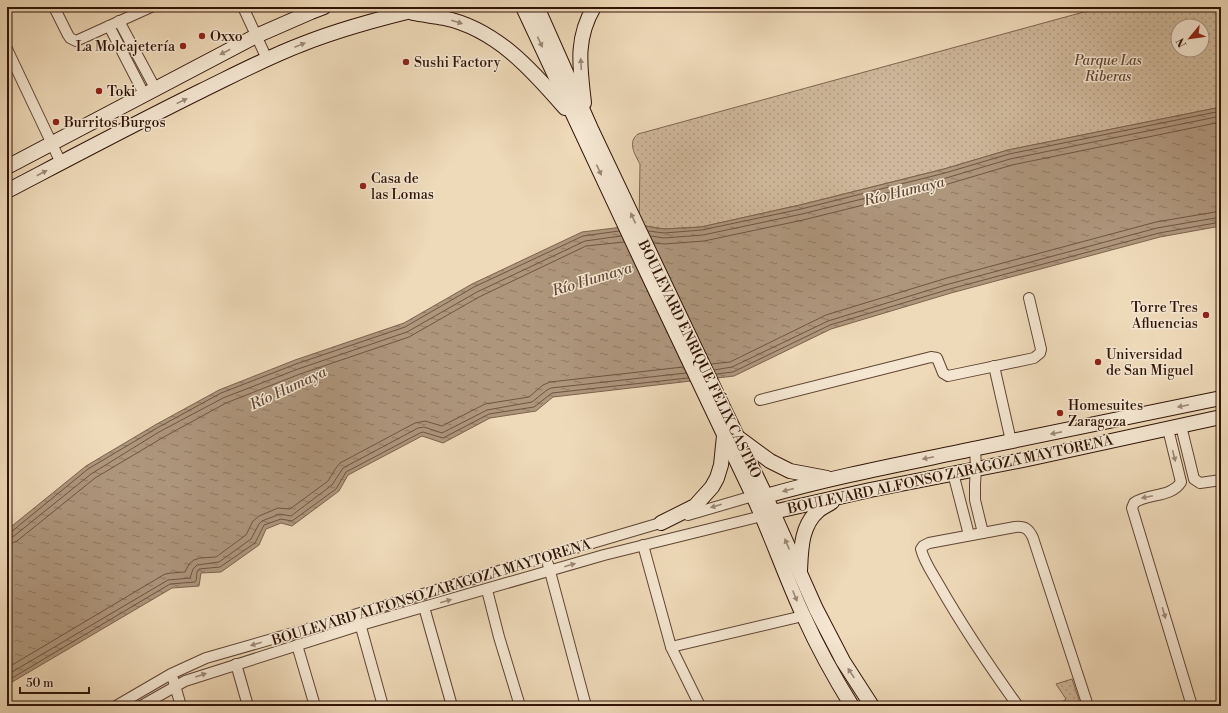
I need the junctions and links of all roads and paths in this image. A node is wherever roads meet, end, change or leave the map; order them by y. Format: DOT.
graph roads {
  1 [pos="54,7"];
  2 [pos="151,7"];
  3 [pos="243,7"];
  4 [pos="324,7"];
  5 [pos="428,7"];
  6 [pos="524,7"];
  7 [pos="537,7"];
  8 [pos="594,7"];
  9 [pos="405,12"];
  10 [pos="119,21"];
  11 [pos="109,26"];
  12 [pos="256,36"];
  13 [pos="7,49"];
  14 [pos="267,59"];
  15 [pos="149,91"];
  16 [pos="580,118"];
  17 [pos="51,143"];
  18 [pos="60,163"];
  19 [pos="7,167"];
  20 [pos="7,191"];
  21 [pos="1029,298"];
  22 [pos="994,366"];
  23 [pos="1221,398"];
  24 [pos="760,400"];
  25 [pos="1221,417"];
  26 [pos="1174,427"];
  27 [pos="730,436"];
  28 [pos="1011,441"];
  29 [pos="975,449"];
  30 [pos="976,468"];
  31 [pos="953,472"];
  32 [pos="834,479"];
  33 [pos="1221,480"];
  34 [pos="759,496"];
  35 [pos="841,497"];
  36 [pos="976,500"];
  37 [pos="961,504"];
  38 [pos="767,514"];
  39 [pos="661,523"];
  40 [pos="983,533"];
  41 [pos="968,535"];
  42 [pos="643,545"];
  43 [pos="545,557"];
  44 [pos="550,571"];
  45 [pos="800,575"];
  46 [pos="486,590"];
  47 [pos="424,607"];
  48 [pos="357,615"];
  49 [pos="803,616"];
  50 [pos="361,625"];
  51 [pos="297,645"];
  52 [pos="671,647"];
  53 [pos="236,664"];
  54 [pos="171,674"];
  55 [pos="175,686"];
  56 [pos="116,706"];
  57 [pos="141,706"];
  58 [pos="181,706"];
  59 [pos="248,706"];
  60 [pos="315,706"];
  61 [pos="383,706"];
  62 [pos="452,706"];
  63 [pos="520,706"];
  64 [pos="586,706"];
  65 [pos="700,706"];
  66 [pos="852,706"];
  67 [pos="872,706"];
  68 [pos="1018,706"];
  69 [pos="1088,706"];
  70 [pos="1192,706"];
  1 -- 11 [label="street"];
  2 -- 10 [label="street"];
  3 -- 12 [label="street"];
  4 -- 12 [label="main road"];
  5 -- 9 [label="main road"];
  6 -- 16 [label="main road, BOULEVARD ENRIQUE FÉLIX CASTRO, one-way"];
  7 -- 16 [label="main road, BOULEVARD ENRIQUE FÉLIX CASTRO"];
  16 -- 8 [label="main road, one-way"];
  14 -- 9 [label="main road, one-way"];
  9 -- 16 [label="main road, one-way"];
  10 -- 11 [label="street"];
  10 -- 15 [label="street"];
  11 -- 15 [label="street"];
  12 -- 14 [label="street"];
  12 -- 15 [label="main road, one-way"];
  13 -- 17 [label="street"];
  18 -- 14 [label="main road, one-way"];
  15 -- 17 [label="main road"];
  16 -- 27 [label="main road, BOULEVARD ENRIQUE FÉLIX CASTRO"];
  17 -- 18 [label="street"];
  17 -- 19 [label="main road"];
  20 -- 18 [label="main road, one-way"];
  21 -- 22 [label="street"];
  22 -- 24 [label="street"];
  22 -- 28 [label="street"];
  23 -- 28 [label="main road, BOULEVARD ALFONSO ZARAGOZA MAYTORENA, one-way"];
  25 -- 26 [label="main road, BOULEVARD ALFONSO ZARAGOZA MAYTORENA"];
  26 -- 30 [label="main road, BOULEVARD ALFONSO ZARAGOZA MAYTORENA"];
  26 -- 33 [label="street"];
  26 -- 70 [label="street, one-way"];
  27 -- 32 [label="main road"];
  27 -- 34 [label="main road, BOULEVARD ENRIQUE FÉLIX CASTRO"];
  27 -- 39 [label="main road"];
  28 -- 29 [label="main road, BOULEVARD ALFONSO ZARAGOZA MAYTORENA"];
  29 -- 30 [label="street"];
  29 -- 32 [label="main road, BOULEVARD ALFONSO ZARAGOZA MAYTORENA, one-way"];
  30 -- 31 [label="main road, BOULEVARD ALFONSO ZARAGOZA MAYTORENA"];
  30 -- 36 [label="street"];
  31 -- 35 [label="main road, BOULEVARD ALFONSO ZARAGOZA MAYTORENA"];
  31 -- 37 [label="street"];
  32 -- 34 [label="main road, BOULEVARD ALFONSO ZARAGOZA MAYTORENA, one-way"];
  34 -- 38 [label="main road, BOULEVARD ENRIQUE FÉLIX CASTRO"];
  34 -- 39 [label="street, BOULEVARD ALFONSO ZARAGOZA MAYTORENA, one-way"];
  35 -- 38 [label="main road, BOULEVARD ALFONSO ZARAGOZA MAYTORENA"];
  35 -- 45 [label="main road"];
  36 -- 37 [label="street"];
  36 -- 40 [label="street"];
  37 -- 41 [label="street"];
  38 -- 42 [label="street, BOULEVARD ALFONSO ZARAGOZA MAYTORENA"];
  45 -- 38 [label="main road, BOULEVARD ENRIQUE FÉLIX CASTRO, one-way"];
  38 -- 49 [label="main road, BOULEVARD ENRIQUE FÉLIX CASTRO, one-way"];
  39 -- 43 [label="street, BOULEVARD ALFONSO ZARAGOZA MAYTORENA"];
  40 -- 41 [label="street"];
  40 -- 69 [label="street"];
  41 -- 68 [label="street"];
  44 -- 42 [label="street, BOULEVARD ALFONSO ZARAGOZA MAYTORENA, one-way"];
  42 -- 52 [label="street"];
  43 -- 44 [label="street"];
  43 -- 48 [label="street, BOULEVARD ALFONSO ZARAGOZA MAYTORENA"];
  44 -- 46 [label="street, BOULEVARD ALFONSO ZARAGOZA MAYTORENA"];
  44 -- 64 [label="street"];
  67 -- 45 [label="main road, BOULEVARD ENRIQUE FÉLIX CASTRO, one-way"];
  47 -- 46 [label="street, BOULEVARD ALFONSO ZARAGOZA MAYTORENA, one-way"];
  46 -- 63 [label="street"];
  47 -- 50 [label="street, BOULEVARD ALFONSO ZARAGOZA MAYTORENA"];
  47 -- 62 [label="street"];
  48 -- 50 [label="street"];
  48 -- 54 [label="street, BOULEVARD ALFONSO ZARAGOZA MAYTORENA, one-way"];
  49 -- 52 [label="street"];
  49 -- 66 [label="main road, BOULEVARD ENRIQUE FÉLIX CASTRO"];
  50 -- 51 [label="street, BOULEVARD ALFONSO ZARAGOZA MAYTORENA"];
  50 -- 61 [label="street"];
  51 -- 53 [label="street, BOULEVARD ALFONSO ZARAGOZA MAYTORENA"];
  51 -- 60 [label="street"];
  52 -- 65 [label="street"];
  55 -- 53 [label="street, BOULEVARD ALFONSO ZARAGOZA MAYTORENA, one-way"];
  53 -- 59 [label="street"];
  54 -- 55 [label="street"];
  54 -- 56 [label="street, BOULEVARD ALFONSO ZARAGOZA MAYTORENA"];
  55 -- 57 [label="street, BOULEVARD ALFONSO ZARAGOZA MAYTORENA"];
  55 -- 58 [label="street"];
}
